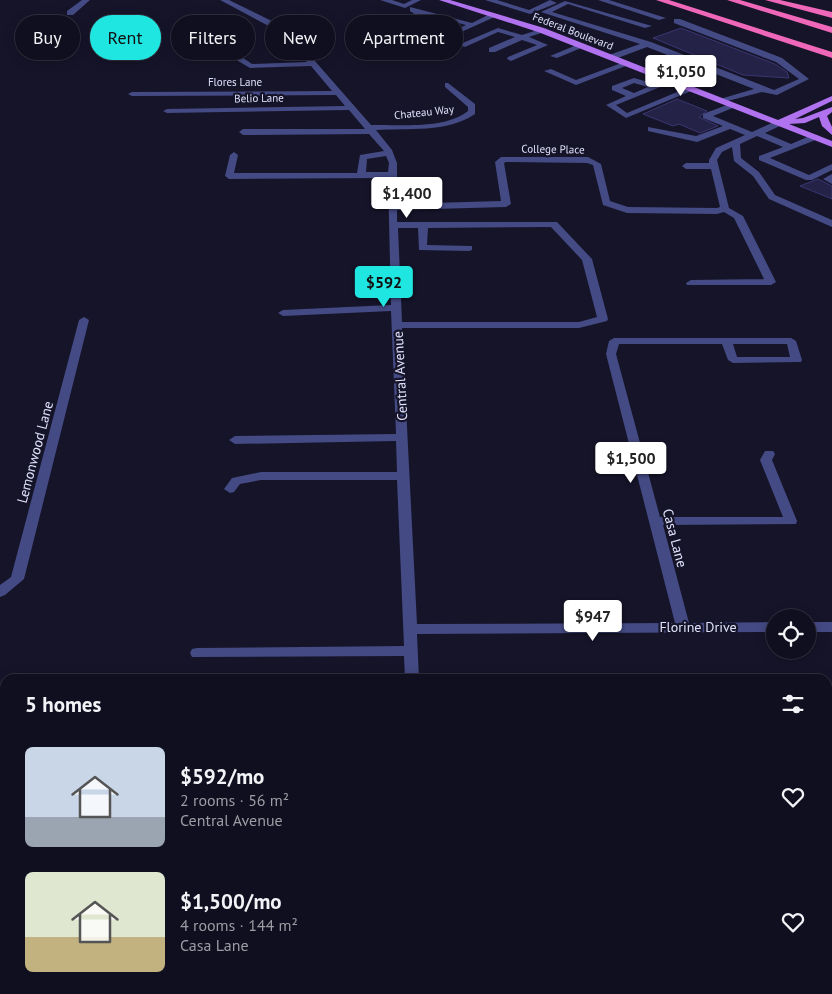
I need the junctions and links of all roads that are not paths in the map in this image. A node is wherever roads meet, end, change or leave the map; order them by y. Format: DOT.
graph roads {
  1 [pos="86,0"];
  2 [pos="224,0"];
  3 [pos="384,0"];
  4 [pos="417,0"];
  5 [pos="443,0"];
  6 [pos="489,0"];
  7 [pos="581,0"];
  8 [pos="602,0"];
  9 [pos="660,0"];
  10 [pos="731,0"];
  11 [pos="769,0"];
  12 [pos="555,2"];
  13 [pos="573,4"];
  14 [pos="70,13"];
  15 [pos="832,15"];
  16 [pos="495,16"];
  17 [pos="662,18"];
  18 [pos="677,21"];
  19 [pos="473,25"];
  20 [pos="648,26"];
  21 [pos="541,30"];
  22 [pos="832,31"];
  23 [pos="522,37"];
  24 [pos="648,44"];
  25 [pos="463,45"];
  26 [pos="582,46"];
  27 [pos="492,50"];
  28 [pos="554,56"];
  29 [pos="832,56"];
  30 [pos="612,58"];
  31 [pos="511,59"];
  32 [pos="241,60"];
  33 [pos="314,64"];
  34 [pos="627,64"];
  35 [pos="548,71"];
  36 [pos="671,81"];
  37 [pos="448,85"];
  38 [pos="654,87"];
  39 [pos="762,88"];
  40 [pos="692,89"];
  41 [pos="338,93"];
  42 [pos="132,94"];
  43 [pos="634,96"];
  44 [pos="832,98"];
  45 [pos="723,101"];
  46 [pos="732,105"];
  47 [pos="351,108"];
  48 [pos="830,110"];
  49 [pos="167,111"];
  50 [pos="778,123"];
  51 [pos="730,126"];
  52 [pos="651,129"];
  53 [pos="370,130"];
  54 [pos="243,132"];
  55 [pos="832,132"];
  56 [pos="756,134"];
  57 [pos="814,137"];
  58 [pos="736,143"];
  59 [pos="832,144"];
  60 [pos="790,146"];
  61 [pos="389,153"];
  62 [pos="234,155"];
  63 [pos="686,166"];
  64 [pos="714,166"];
  65 [pos="832,167"];
  66 [pos="360,175"];
  67 [pos="393,175"];
  68 [pos="832,177"];
  69 [pos="832,181"];
  70 [pos="392,207"];
  71 [pos="724,209"];
  72 [pos="832,224"];
  73 [pos="393,225"];
  74 [pos="422,225"];
  75 [pos="469,248"];
  76 [pos="691,282"];
  77 [pos="396,308"];
  78 [pos="284,313"];
  79 [pos="84,320"];
  80 [pos="397,325"];
  81 [pos="726,341"];
  82 [pos="402,437"];
  83 [pos="235,440"];
  84 [pos="769,454"];
  85 [pos="404,476"];
  86 [pos="230,488"];
  87 [pos="656,521"];
  88 [pos="4,590"];
  89 [pos="832,626"];
  90 [pos="683,627"];
  91 [pos="766,627"];
  92 [pos="816,627"];
  93 [pos="411,629"];
  94 [pos="411,651"];
  95 [pos="197,653"];
  96 [pos="412,674"];
  1 -- 14 [label="street"];
  2 -- 33 [label="street, Central Avenue"];
  3 -- 4 [label="street"];
  5 -- 16 [label="main road, Federal Boulevard"];
  6 -- 12 [label="street"];
  7 -- 13 [label="street"];
  8 -- 17 [label="street"];
  9 -- 29 [label="highway"];
  10 -- 22 [label="highway"];
  11 -- 15 [label="highway"];
  12 -- 13 [label="street"];
  12 -- 24 [label="street"];
  13 -- 20 [label="street"];
  16 -- 19 [label="street"];
  16 -- 21 [label="main road, Federal Boulevard"];
  18 -- 39 [label="street"];
  19 -- 19 [label="street"];
  21 -- 23 [label="street"];
  21 -- 26 [label="main road, Federal Boulevard"];
  23 -- 25 [label="street"];
  23 -- 27 [label="street"];
  23 -- 31 [label="street"];
  24 -- 30 [label="street"];
  24 -- 39 [label="street"];
  26 -- 28 [label="street"];
  26 -- 30 [label="main road, Federal Boulevard"];
  30 -- 34 [label="main road, Federal Boulevard"];
  32 -- 33 [label="street"];
  33 -- 41 [label="street, Central Avenue"];
  34 -- 35 [label="street"];
  34 -- 36 [label="main road, Federal Boulevard"];
  36 -- 38 [label="street"];
  36 -- 40 [label="main road, Federal Boulevard"];
  37 -- 53 [label="street, Chateau Way"];
  38 -- 43 [label="street"];
  38 -- 43 [label="street"];
  39 -- 45 [label="street"];
  40 -- 43 [label="street"];
  40 -- 45 [label="main road, Federal Boulevard"];
  41 -- 42 [label="street, Flores Lane"];
  41 -- 47 [label="street, Central Avenue"];
  44 -- 50 [label="main road"];
  45 -- 46 [label="main road, Federal Boulevard"];
  46 -- 50 [label="main road, Federal Boulevard"];
  46 -- 51 [label="street"];
  47 -- 49 [label="street, Belio Lane"];
  47 -- 53 [label="street, Central Avenue"];
  48 -- 50 [label="main road"];
  48 -- 55 [label="main road"];
  50 -- 56 [label="street"];
  50 -- 57 [label="main road, Federal Boulevard"];
  51 -- 52 [label="street"];
  51 -- 56 [label="street"];
  53 -- 54 [label="street"];
  53 -- 61 [label="street, Central Avenue"];
  56 -- 58 [label="street"];
  56 -- 60 [label="street"];
  57 -- 59 [label="main road, Federal Boulevard"];
  57 -- 60 [label="street"];
  58 -- 64 [label="street"];
  58 -- 72 [label="street"];
  60 -- 65 [label="street"];
  61 -- 66 [label="street"];
  61 -- 67 [label="street, Central Avenue"];
  62 -- 66 [label="street"];
  63 -- 64 [label="street"];
  64 -- 71 [label="street"];
  66 -- 67 [label="street"];
  67 -- 70 [label="street, Central Avenue"];
  68 -- 69 [label="street"];
  70 -- 71 [label="street, College Place"];
  70 -- 73 [label="street, Central Avenue"];
  71 -- 76 [label="street"];
  73 -- 74 [label="street"];
  73 -- 77 [label="street, Central Avenue"];
  74 -- 75 [label="street"];
  74 -- 80 [label="street"];
  77 -- 78 [label="street"];
  77 -- 80 [label="street, Central Avenue"];
  79 -- 88 [label="street, Lemonwood Lane"];
  80 -- 82 [label="street, Central Avenue"];
  81 -- 81 [label="street"];
  81 -- 87 [label="street, Casa Lane"];
  82 -- 83 [label="street"];
  82 -- 85 [label="street, Central Avenue"];
  84 -- 87 [label="street"];
  85 -- 86 [label="street"];
  85 -- 93 [label="street, Central Avenue"];
  87 -- 90 [label="street, Casa Lane"];
  89 -- 92 [label="street"];
  90 -- 91 [label="street, Florine Drive"];
  90 -- 93 [label="street, Florine Drive"];
  93 -- 94 [label="street, Central Avenue"];
  94 -- 95 [label="street"];
  94 -- 96 [label="street, Central Avenue"];
}
